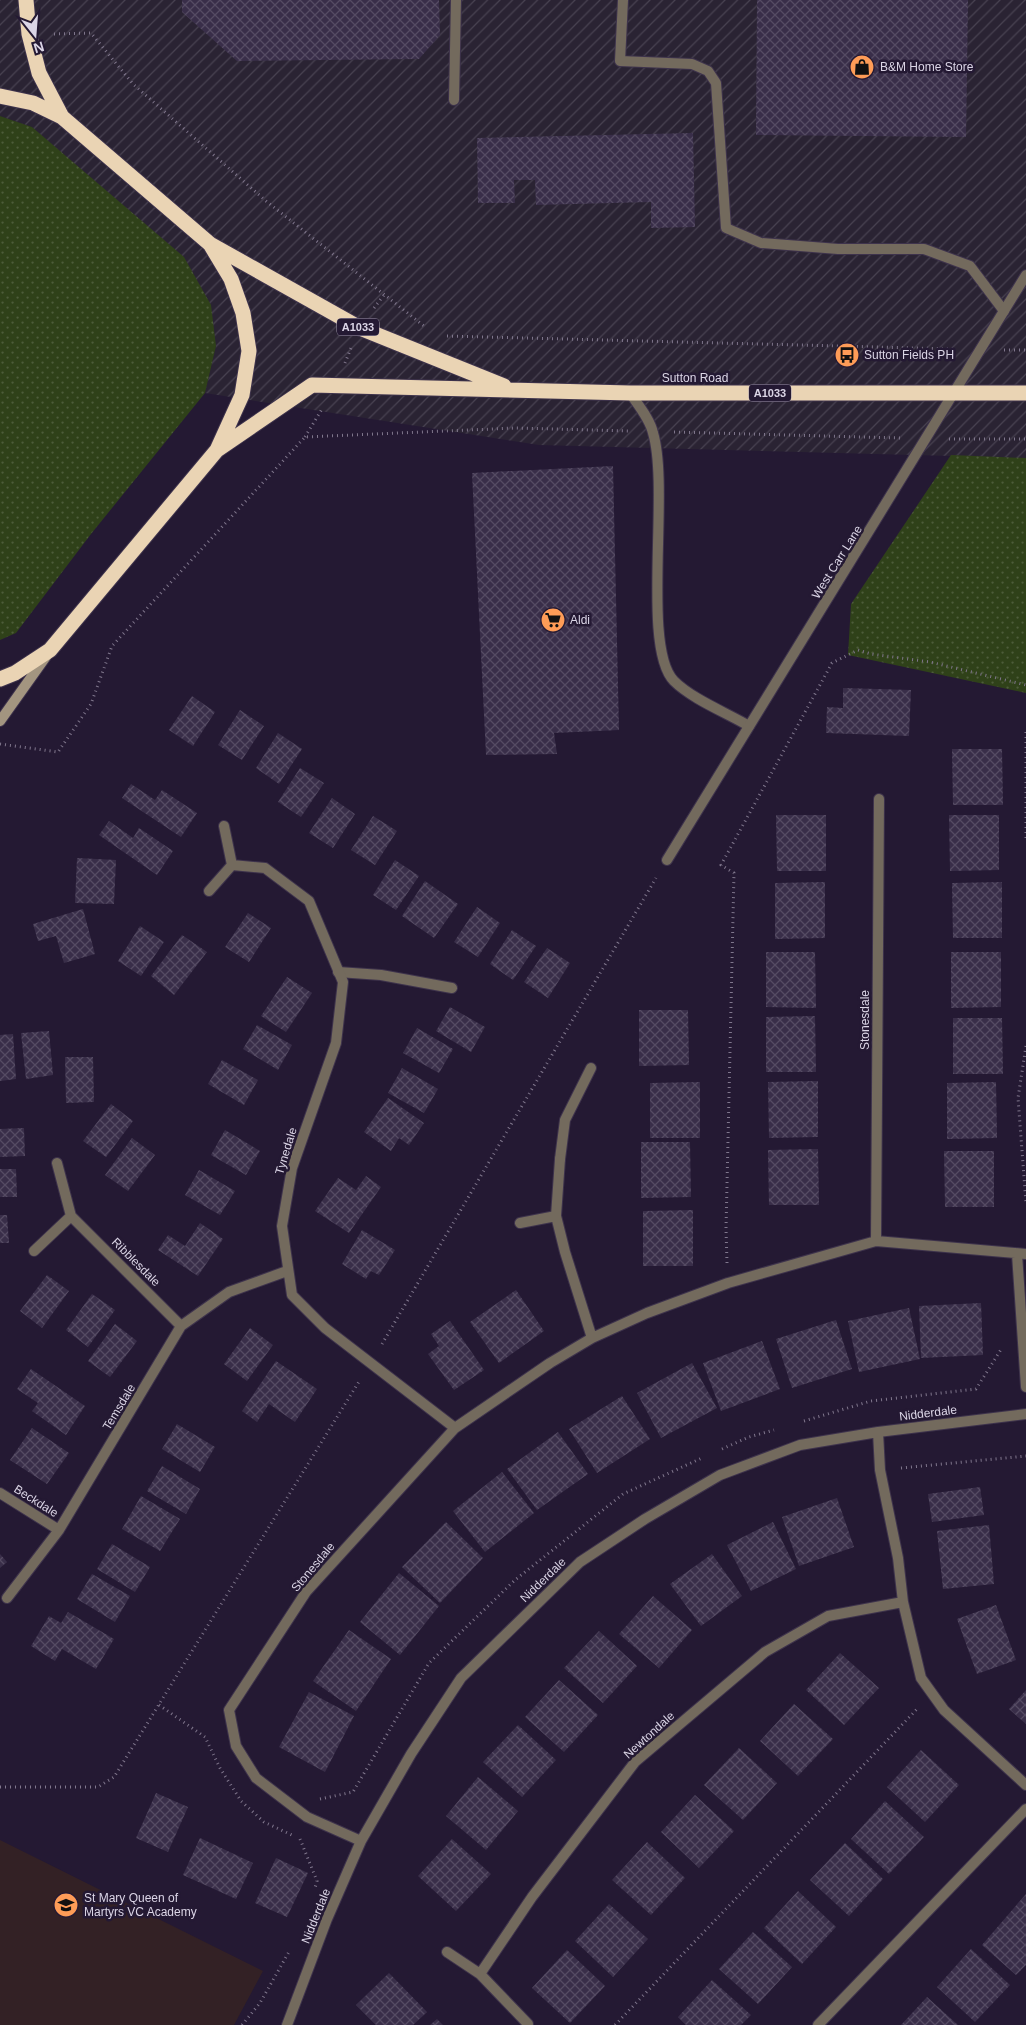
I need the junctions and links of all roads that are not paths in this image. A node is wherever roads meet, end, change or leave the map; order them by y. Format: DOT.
graph roads {
  1 [pos="26,0"];
  2 [pos="456,0"];
  3 [pos="623,0"];
  4 [pos="0,96"];
  5 [pos="454,100"];
  6 [pos="62,117"];
  7 [pos="210,244"];
  8 [pos="1026,275"];
  9 [pos="1004,312"];
  10 [pos="515,390"];
  11 [pos="630,393"];
  12 [pos="955,393"];
  13 [pos="1026,393"];
  14 [pos="217,450"];
  15 [pos="50,650"];
  16 [pos="0,680"];
  17 [pos="0,721"];
  18 [pos="749,726"];
  19 [pos="879,799"];
  20 [pos="224,826"];
  21 [pos="667,860"];
  22 [pos="232,865"];
  23 [pos="209,892"];
  24 [pos="338,972"];
  25 [pos="452,988"];
  26 [pos="590,1068"];
  27 [pos="57,1163"];
  28 [pos="71,1216"];
  29 [pos="556,1216"];
  30 [pos="520,1223"];
  31 [pos="876,1241"];
  32 [pos="34,1251"];
  33 [pos="1022,1254"];
  34 [pos="287,1271"];
  35 [pos="182,1326"];
  36 [pos="592,1338"];
  37 [pos="1026,1387"];
  38 [pos="1026,1414"];
  39 [pos="455,1428"];
  40 [pos="878,1432"];
  41 [pos="0,1493"];
  42 [pos="59,1530"];
  43 [pos="7,1598"];
  44 [pos="903,1602"];
  45 [pos="1026,1784"];
  46 [pos="1026,1809"];
  47 [pos="361,1841"];
  48 [pos="447,1952"];
  49 [pos="480,1974"];
  50 [pos="528,2024"];
  51 [pos="287,2025"];
  52 [pos="818,2025"];
  1 -- 6 [label="highway"];
  2 -- 5 [label="street"];
  3 -- 9 [label="street"];
  4 -- 6 [label="highway"];
  6 -- 7 [label="highway"];
  7 -- 10 [label="highway, A1033"];
  7 -- 14 [label="highway"];
  8 -- 9 [label="street, West Carr Lane"];
  9 -- 12 [label="street, West Carr Lane"];
  10 -- 11 [label="highway, Sutton Road / A1033"];
  10 -- 14 [label="highway, A1033"];
  11 -- 12 [label="highway, Sutton Road / A1033"];
  11 -- 18 [label="street"];
  12 -- 13 [label="highway, Sutton Road / A1033"];
  12 -- 18 [label="street, West Carr Lane"];
  14 -- 15 [label="highway"];
  15 -- 16 [label="highway"];
  15 -- 17 [label="street"];
  18 -- 21 [label="street, West Carr Lane"];
  19 -- 31 [label="street, Stonesdale"];
  20 -- 22 [label="street"];
  22 -- 23 [label="street"];
  22 -- 24 [label="street, Tynedale"];
  24 -- 25 [label="street"];
  24 -- 34 [label="street, Tynedale"];
  26 -- 29 [label="street"];
  27 -- 28 [label="street"];
  28 -- 32 [label="street"];
  28 -- 35 [label="street, Ribblesdale"];
  29 -- 30 [label="street"];
  29 -- 36 [label="street"];
  31 -- 33 [label="street, Stonesdale"];
  31 -- 36 [label="street, Stonesdale"];
  33 -- 37 [label="street, Stonesdale"];
  34 -- 35 [label="street, Temsdale"];
  34 -- 39 [label="street, Tynedale"];
  35 -- 42 [label="street, Temsdale"];
  36 -- 39 [label="street, Stonesdale"];
  38 -- 40 [label="street, Nidderdale"];
  39 -- 47 [label="street, Stonesdale"];
  40 -- 44 [label="street"];
  40 -- 47 [label="street, Nidderdale"];
  41 -- 42 [label="street, Beckdale"];
  42 -- 43 [label="street, Temsdale"];
  44 -- 45 [label="street"];
  44 -- 49 [label="street, Newtondale"];
  46 -- 52 [label="street"];
  47 -- 51 [label="street, Nidderdale"];
  48 -- 49 [label="street"];
  49 -- 50 [label="street"];
}
